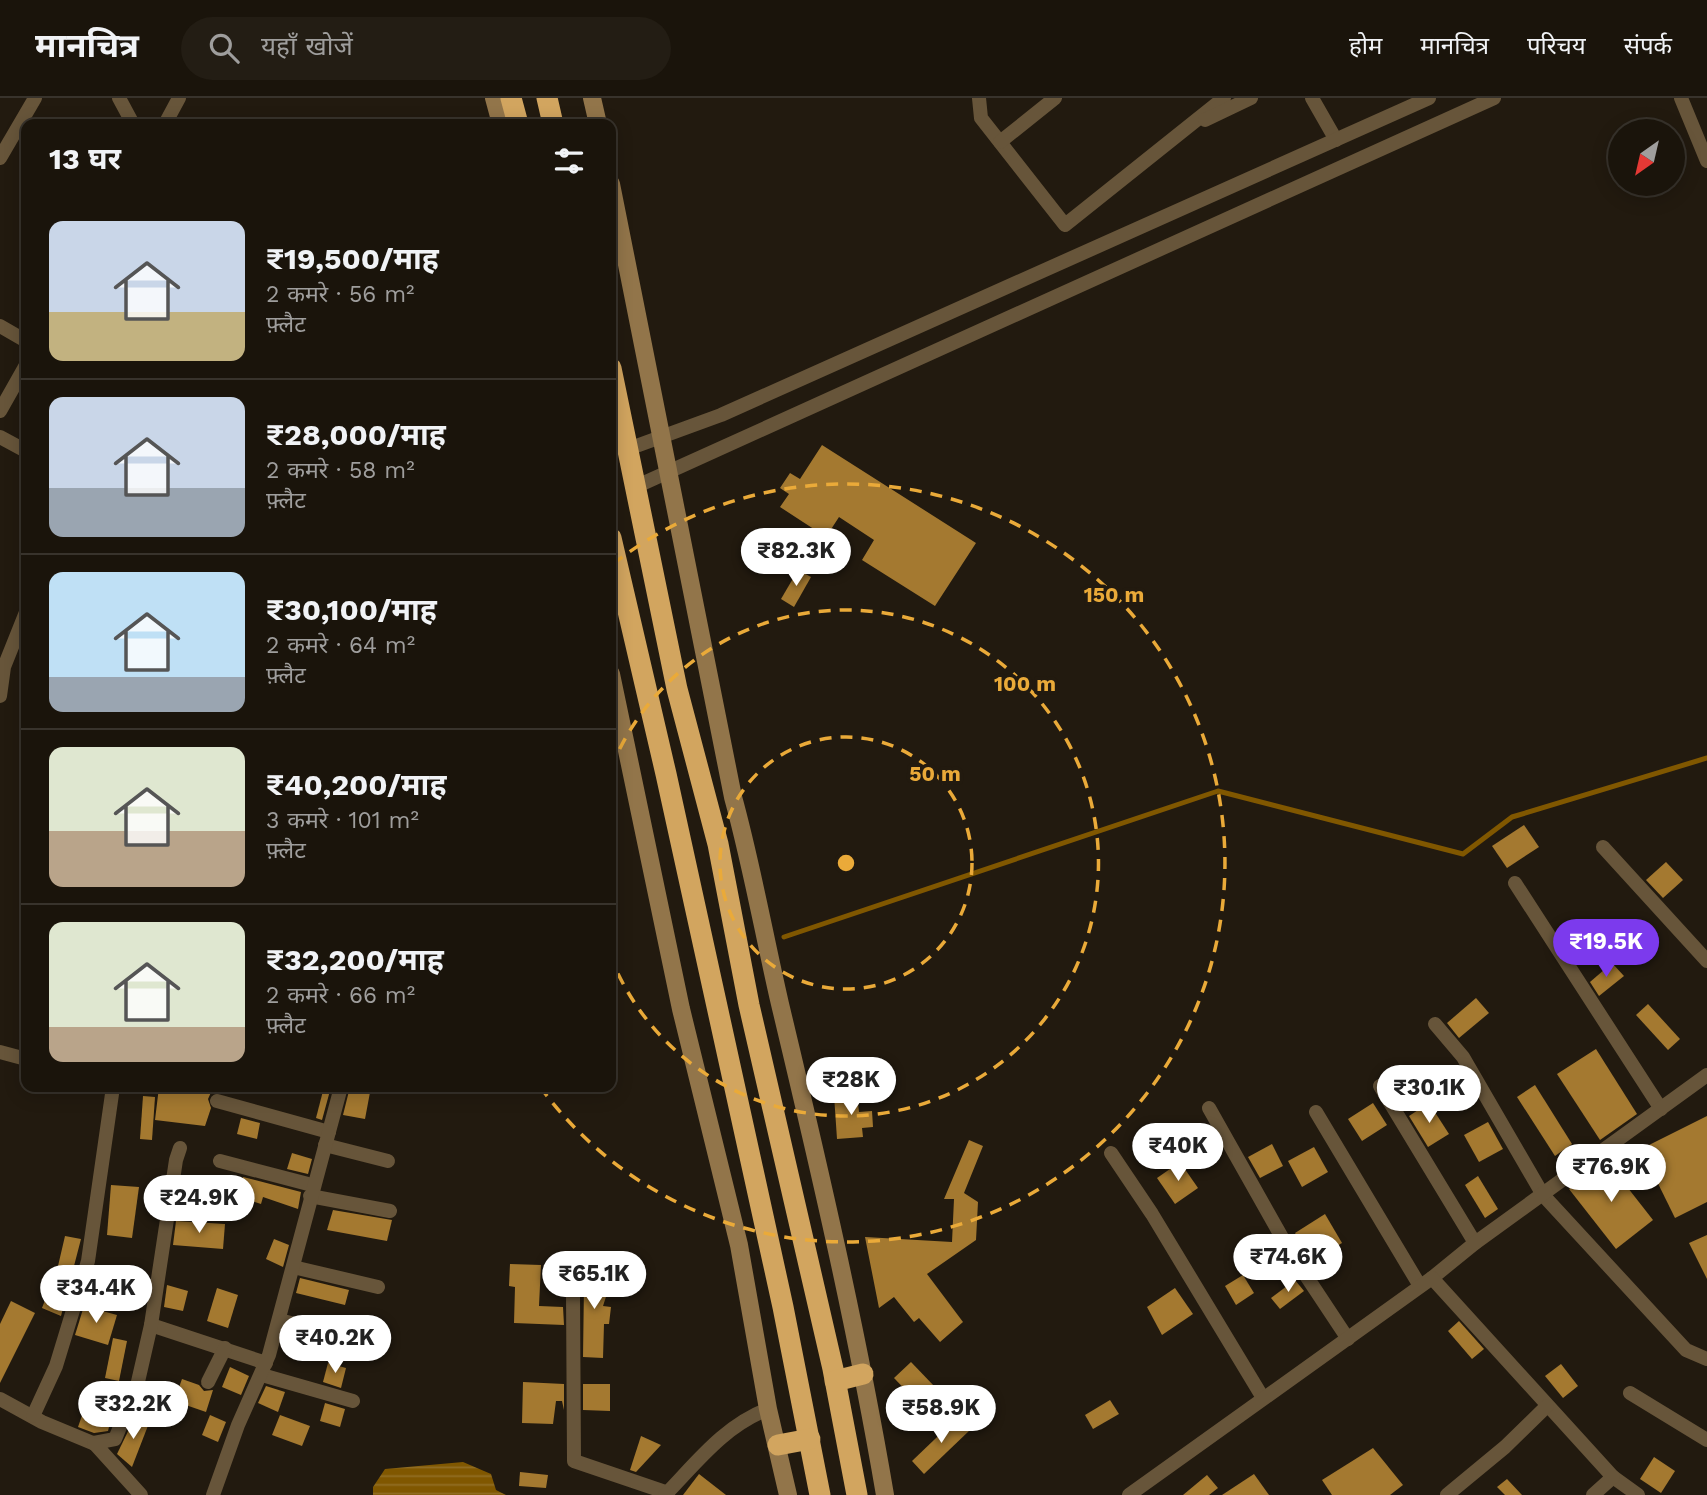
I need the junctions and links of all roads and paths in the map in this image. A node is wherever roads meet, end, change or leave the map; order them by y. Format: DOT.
graph roads {
  1 [pos="35,98"];
  2 [pos="119,98"];
  3 [pos="179,98"];
  4 [pos="494,98"];
  5 [pos="512,98"];
  6 [pos="547,98"];
  7 [pos="592,98"];
  8 [pos="979,98"];
  9 [pos="1055,98"];
  10 [pos="1224,98"];
  11 [pos="1251,98"];
  12 [pos="1312,98"];
  13 [pos="1429,98"];
  14 [pos="1494,98"];
  15 [pos="1681,98"];
  16 [pos="23,119"];
  17 [pos="130,119"];
  18 [pos="168,119"];
  19 [pos="500,119"];
  20 [pos="517,119"];
  21 [pos="552,119"];
  22 [pos="597,119"];
  23 [pos="21,122"];
  24 [pos="1184,130"];
  25 [pos="1336,140"];
  26 [pos="1000,142"];
  27 [pos="0,158"];
  28 [pos="1707,161"];
  29 [pos="616,210"];
  30 [pos="0,326"];
  31 [pos="21,338"];
  32 [pos="21,374"];
  33 [pos="616,392"];
  34 [pos="0,411"];
  35 [pos="0,437"];
  36 [pos="660,438"];
  37 [pos="21,449"];
  38 [pos="628,449"];
  39 [pos="670,472"];
  40 [pos="635,487"];
  41 [pos="616,559"];
  42 [pos="21,624"];
  43 [pos="0,630"];
  44 [pos="15,638"];
  45 [pos="0,696"];
  46 [pos="616,698"];
  47 [pos="1603,848"];
  48 [pos="1515,883"];
  49 [pos="1707,961"];
  50 [pos="1435,1024"];
  51 [pos="0,1052"];
  52 [pos="21,1058"];
  53 [pos="1705,1082"];
  54 [pos="1380,1086"];
  55 [pos="112,1092"];
  56 [pos="340,1092"];
  57 [pos="218,1101"];
  58 [pos="1209,1108"];
  59 [pos="1661,1110"];
  60 [pos="1316,1112"];
  61 [pos="327,1139"];
  62 [pos="180,1148"];
  63 [pos="1111,1153"];
  64 [pos="220,1161"];
  65 [pos="388,1161"];
  66 [pos="311,1190"];
  67 [pos="1543,1195"];
  68 [pos="390,1211"];
  69 [pos="1475,1242"];
  70 [pos="293,1267"];
  71 [pos="1426,1282"];
  72 [pos="378,1287"];
  73 [pos="573,1293"];
  74 [pos="279,1320"];
  75 [pos="151,1325"];
  76 [pos="1348,1339"];
  77 [pos="370,1343"];
  78 [pos="225,1348"];
  79 [pos="1707,1359"];
  80 [pos="264,1369"];
  81 [pos="863,1374"];
  82 [pos="835,1381"];
  83 [pos="208,1382"];
  84 [pos="1630,1393"];
  85 [pos="1263,1398"];
  86 [pos="0,1399"];
  87 [pos="353,1401"];
  88 [pos="1547,1406"];
  89 [pos="768,1409"];
  90 [pos="33,1416"];
  91 [pos="810,1439"];
  92 [pos="1707,1440"];
  93 [pos="95,1444"];
  94 [pos="778,1445"];
  95 [pos="1613,1477"];
  96 [pos="1145,1490"];
  97 [pos="819,1493"];
  98 [pos="666,1494"];
  99 [pos="141,1495"];
  100 [pos="213,1495"];
  101 [pos="788,1495"];
  102 [pos="857,1495"];
  103 [pos="884,1495"];
  104 [pos="1129,1495"];
  105 [pos="1447,1495"];
  106 [pos="1593,1495"];
  107 [pos="1639,1495"];
  1 -- 16 [label="street"];
  2 -- 17 [label="street"];
  3 -- 18 [label="street"];
  4 -- 19 [label="street"];
  5 -- 20 [label="highway"];
  6 -- 21 [label="highway"];
  7 -- 22 [label="street"];
  8 -- 26 [label="street"];
  9 -- 26 [label="street"];
  10 -- 24 [label="street"];
  11 -- 24 [label="street"];
  12 -- 25 [label="street"];
  13 -- 25 [label="street"];
  14 -- 39 [label="street"];
  15 -- 28 [label="street"];
  23 -- 27 [label="street"];
  24 -- 26 [label="street"];
  25 -- 36 [label="street"];
  29 -- 36 [label="street"];
  30 -- 31 [label="street"];
  32 -- 34 [label="street"];
  33 -- 38 [label="highway"];
  35 -- 37 [label="street"];
  36 -- 38 [label="street"];
  36 -- 39 [label="street"];
  38 -- 40 [label="highway"];
  39 -- 40 [label="street"];
  39 -- 81 [label="street"];
  40 -- 82 [label="highway"];
  41 -- 91 [label="highway"];
  42 -- 44 [label="street"];
  43 -- 44 [label="street"];
  44 -- 45 [label="street"];
  46 -- 89 [label="street"];
  47 -- 49 [label="street"];
  48 -- 59 [label="street"];
  50 -- 67 [label="street"];
  51 -- 52 [label="street"];
  53 -- 59 [label="street"];
  54 -- 69 [label="street"];
  55 -- 90 [label="street"];
  56 -- 61 [label="street"];
  57 -- 61 [label="street"];
  58 -- 76 [label="street"];
  59 -- 67 [label="street"];
  60 -- 71 [label="street"];
  61 -- 65 [label="street"];
  61 -- 66 [label="street"];
  62 -- 75 [label="street"];
  63 -- 85 [label="street"];
  64 -- 66 [label="street"];
  66 -- 68 [label="street"];
  66 -- 70 [label="street"];
  67 -- 69 [label="street"];
  67 -- 79 [label="street"];
  69 -- 71 [label="street"];
  70 -- 72 [label="street"];
  70 -- 74 [label="street"];
  71 -- 76 [label="street"];
  71 -- 88 [label="street"];
  73 -- 98 [label="street"];
  74 -- 77 [label="street"];
  74 -- 80 [label="street"];
  75 -- 78 [label="street"];
  75 -- 93 [label="street"];
  76 -- 85 [label="street"];
  78 -- 80 [label="street"];
  78 -- 83 [label="street"];
  80 -- 87 [label="street"];
  80 -- 100 [label="street"];
  81 -- 82 [label="highway"];
  81 -- 103 [label="street"];
  82 -- 102 [label="highway"];
  84 -- 92 [label="street"];
  85 -- 96 [label="street"];
  86 -- 90 [label="street"];
  88 -- 95 [label="street"];
  88 -- 105 [label="street"];
  89 -- 94 [label="street"];
  89 -- 98 [label="street"];
  90 -- 93 [label="street"];
  91 -- 94 [label="highway"];
  91 -- 97 [label="highway"];
  93 -- 99 [label="street"];
  94 -- 101 [label="street"];
  95 -- 106 [label="street"];
  95 -- 107 [label="street"];
  96 -- 104 [label="street"];
}
